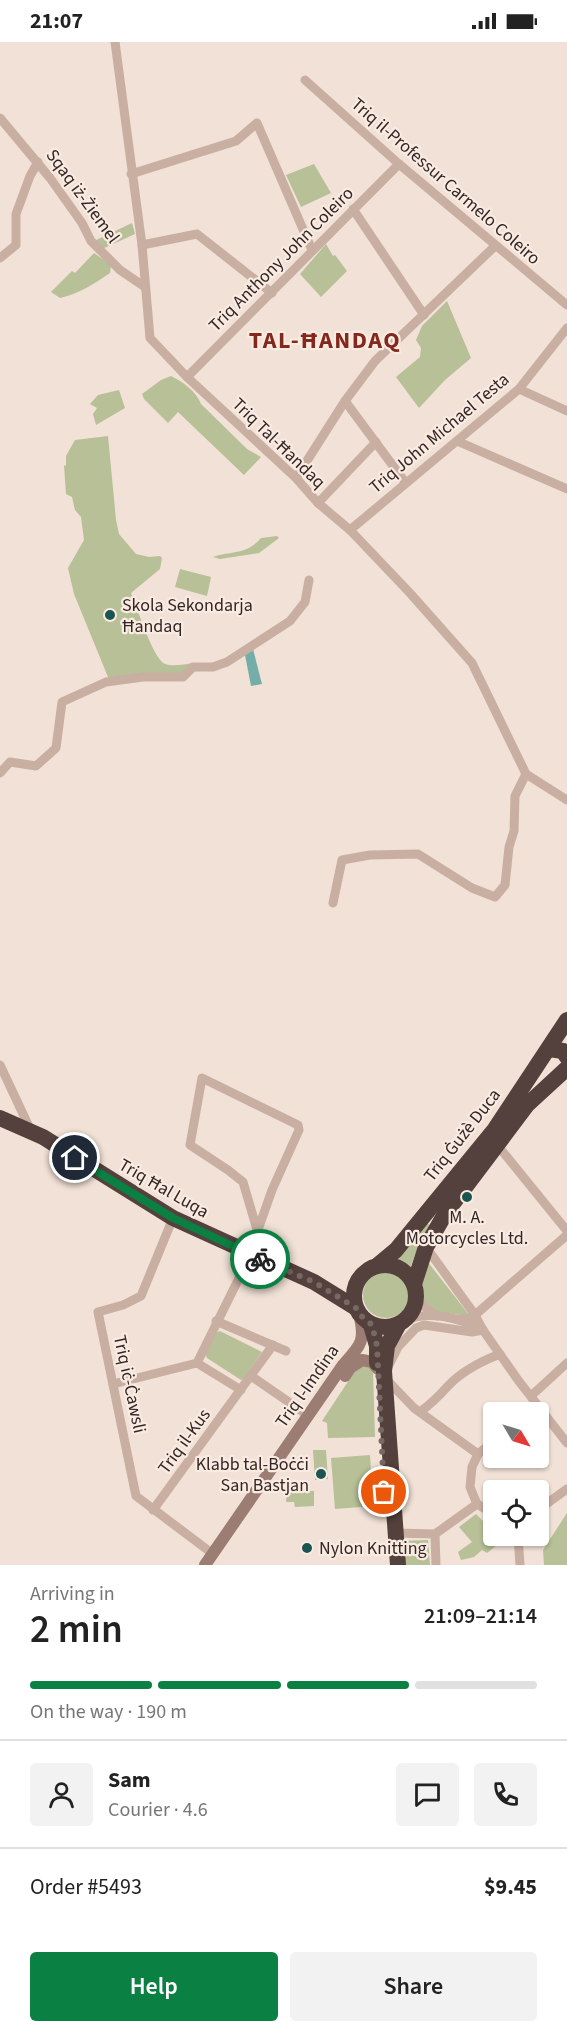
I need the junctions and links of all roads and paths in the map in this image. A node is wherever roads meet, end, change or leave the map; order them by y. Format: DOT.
graph roads {
  1 [pos="115,42"];
  2 [pos="305,80"];
  3 [pos="0,118"];
  4 [pos="38,162"];
  5 [pos="399,164"];
  6 [pos="131,174"];
  7 [pos="353,209"];
  8 [pos="142,245"];
  9 [pos="495,246"];
  10 [pos="312,250"];
  11 [pos="0,258"];
  12 [pos="145,287"];
  13 [pos="272,292"];
  14 [pos="567,305"];
  15 [pos="424,315"];
  16 [pos="567,328"];
  17 [pos="187,378"];
  18 [pos="519,389"];
  19 [pos="345,400"];
  20 [pos="567,411"];
  21 [pos="457,441"];
  22 [pos="376,442"];
  23 [pos="296,478"];
  24 [pos="405,482"];
  25 [pos="567,489"];
  26 [pos="318,503"];
  27 [pos="351,530"];
  28 [pos="309,580"];
  29 [pos="0,773"];
  30 [pos="526,774"];
  31 [pos="567,800"];
  32 [pos="333,903"];
  33 [pos="567,1020"];
  34 [pos="567,1028"];
  35 [pos="567,1035"];
  36 [pos="549,1049"];
  37 [pos="0,1065"];
  38 [pos="566,1065"];
  39 [pos="0,1118"];
  40 [pos="31,1131"];
  41 [pos="495,1146"];
  42 [pos="173,1218"];
  43 [pos="258,1233"];
  44 [pos="567,1233"];
  45 [pos="426,1247"];
  46 [pos="250,1255"];
  47 [pos="378,1265"];
  48 [pos="359,1278"];
  49 [pos="314,1282"];
  50 [pos="415,1291"];
  51 [pos="362,1315"];
  52 [pos="475,1315"];
  53 [pos="438,1316"];
  54 [pos="456,1319"];
  55 [pos="216,1321"];
  56 [pos="402,1322"];
  57 [pos="483,1330"];
  58 [pos="273,1345"];
  59 [pos="286,1351"];
  60 [pos="500,1354"];
  61 [pos="197,1363"];
  62 [pos="567,1363"];
  63 [pos="382,1373"];
  64 [pos="251,1376"];
  65 [pos="113,1384"];
  66 [pos="241,1390"];
  67 [pos="531,1396"];
  68 [pos="393,1397"];
  69 [pos="536,1402"];
  70 [pos="420,1412"];
  71 [pos="309,1416"];
  72 [pos="549,1419"];
  73 [pos="566,1440"];
  74 [pos="483,1450"];
  75 [pos="478,1454"];
  76 [pos="567,1489"];
  77 [pos="549,1502"];
  78 [pos="477,1504"];
  79 [pos="483,1508"];
  80 [pos="153,1510"];
  81 [pos="396,1533"];
  82 [pos="435,1534"];
  83 [pos="519,1546"];
  84 [pos="213,1559"];
  85 [pos="205,1565"];
  86 [pos="388,1565"];
  87 [pos="398,1565"];
  88 [pos="436,1565"];
  89 [pos="520,1565"];
  1 -- 6 [label="street, Triq Tal-Ħandaq"];
  2 -- 5 [label="street, Triq il-Professur Carmelo Coleiro"];
  3 -- 4 [label="street, Sqaq iż-Żiemel"];
  4 -- 11 [label="street"];
  4 -- 12 [label="street, Sqaq iż-Żiemel"];
  5 -- 7 [label="street, Triq Anthony John Coleiro"];
  5 -- 9 [label="street, Triq il-Professur Carmelo Coleiro"];
  6 -- 8 [label="street, Triq Tal-Ħandaq"];
  6 -- 10 [label="street"];
  7 -- 10 [label="street, Triq Anthony John Coleiro"];
  7 -- 15 [label="street"];
  8 -- 12 [label="street, Triq Tal-Ħandaq"];
  8 -- 13 [label="street"];
  9 -- 14 [label="street, Triq il-Professur Carmelo Coleiro"];
  9 -- 15 [label="street"];
  10 -- 13 [label="street, Triq Anthony John Coleiro"];
  12 -- 17 [label="street, Triq Tal-Ħandaq"];
  13 -- 17 [label="street, Triq Anthony John Coleiro"];
  15 -- 19 [label="street"];
  16 -- 18 [label="street, Triq John Michael Testa"];
  17 -- 23 [label="street, Triq Tal-Ħandaq"];
  18 -- 20 [label="street"];
  18 -- 21 [label="street, Triq John Michael Testa"];
  19 -- 22 [label="street"];
  19 -- 23 [label="street"];
  21 -- 24 [label="street, Triq John Michael Testa"];
  21 -- 25 [label="street"];
  22 -- 24 [label="street"];
  22 -- 26 [label="street"];
  23 -- 26 [label="street, Triq Tal-Ħandaq"];
  24 -- 27 [label="street, Triq John Michael Testa"];
  26 -- 27 [label="street, Triq Tal-Ħandaq"];
  27 -- 30 [label="street, Triq Tal-Ħandaq"];
  28 -- 29 [label="street"];
  30 -- 31 [label="street"];
  30 -- 32 [label="street"];
  33 -- 36 [label="highway, Triq Ġużè Duca"];
  34 -- 35 [label="highway"];
  36 -- 38 [label="highway"];
  36 -- 47 [label="highway, Triq Ġużè Duca"];
  37 -- 40 [label="street"];
  38 -- 41 [label="highway"];
  39 -- 40 [label="highway, Triq Ħal Luqa"];
  40 -- 42 [label="highway, Triq Ħal Luqa"];
  41 -- 44 [label="street"];
  41 -- 45 [label="highway"];
  42 -- 46 [label="highway, Triq Ħal Luqa"];
  42 -- 65 [label="street, Triq iċ-Ċawsli"];
  43 -- 43 [label="street"];
  43 -- 46 [label="street"];
  44 -- 52 [label="street"];
  45 -- 50 [label="highway"];
  45 -- 52 [label="street"];
  46 -- 49 [label="highway, Triq Ħal Luqa"];
  46 -- 55 [label="street"];
  47 -- 48 [label="highway"];
  47 -- 50 [label="highway"];
  48 -- 49 [label="highway, Triq Ħal Luqa"];
  48 -- 51 [label="highway"];
  49 -- 51 [label="highway, Triq Ħal Luqa"];
  50 -- 53 [label="street"];
  50 -- 56 [label="highway"];
  51 -- 56 [label="highway"];
  51 -- 63 [label="highway"];
  51 -- 71 [label="main road, Triq l-Imdina"];
  52 -- 54 [label="street"];
  52 -- 57 [label="street"];
  53 -- 54 [label="street"];
  53 -- 56 [label="street"];
  54 -- 57 [label="street"];
  55 -- 58 [label="street"];
  55 -- 61 [label="street"];
  56 -- 63 [label="highway"];
  57 -- 60 [label="street"];
  57 -- 63 [label="street"];
  58 -- 59 [label="street"];
  58 -- 64 [label="street, Triq il-Kus"];
  60 -- 67 [label="street"];
  60 -- 70 [label="street"];
  61 -- 65 [label="street"];
  61 -- 66 [label="street"];
  62 -- 67 [label="street"];
  63 -- 68 [label="highway"];
  63 -- 84 [label="main road, Triq l-Imdina"];
  63 -- 86 [label="highway"];
  64 -- 66 [label="street, Triq il-Kus"];
  64 -- 71 [label="street"];
  65 -- 80 [label="street, Triq iċ-Ċawsli"];
  66 -- 80 [label="street, Triq il-Kus"];
  67 -- 69 [label="street"];
  68 -- 70 [label="street"];
  68 -- 81 [label="highway"];
  70 -- 75 [label="street"];
  71 -- 84 [label="main road, Triq l-Imdina"];
  72 -- 73 [label="street"];
  74 -- 75 [label="street"];
  75 -- 78 [label="street"];
  76 -- 77 [label="street"];
  78 -- 79 [label="street"];
  78 -- 82 [label="street"];
  80 -- 84 [label="street, Triq iċ-Ċawsli"];
  81 -- 82 [label="street"];
  81 -- 87 [label="highway"];
  82 -- 88 [label="street"];
  83 -- 89 [label="street"];
  84 -- 85 [label="main road, Triq l-Imdina"];
}
